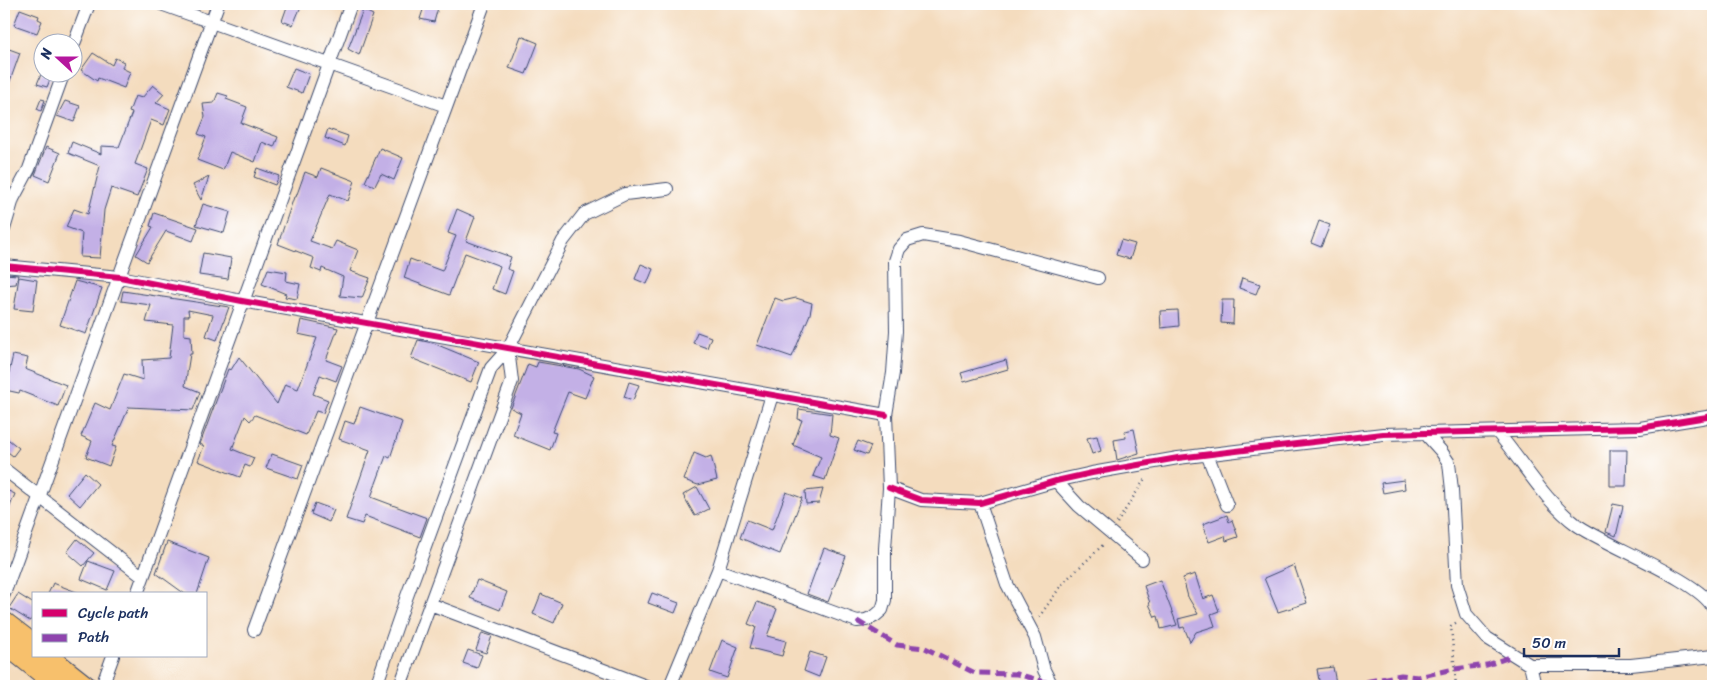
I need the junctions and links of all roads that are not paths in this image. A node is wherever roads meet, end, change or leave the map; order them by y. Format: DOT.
graph roads {
  1 [pos="89,4"];
  2 [pos="162,4"];
  3 [pos="218,4"];
  4 [pos="351,4"];
  5 [pos="484,4"];
  6 [pos="211,22"];
  7 [pos="78,32"];
  8 [pos="329,62"];
  9 [pos="60,82"];
  10 [pos="446,106"];
  11 [pos="667,189"];
  12 [pos="4,229"];
  13 [pos="4,266"];
  14 [pos="120,277"];
  15 [pos="1098,278"];
  16 [pos="242,301"];
  17 [pos="368,322"];
  18 [pos="508,349"];
  19 [pos="772,395"];
  20 [pos="886,415"];
  21 [pos="1713,416"];
  22 [pos="1424,432"];
  23 [pos="1497,432"];
  24 [pos="1207,454"];
  25 [pos="4,469"];
  26 [pos="1056,481"];
  27 [pos="889,488"];
  28 [pos="38,495"];
  29 [pos="980,503"];
  30 [pos="1227,505"];
  31 [pos="1142,559"];
  32 [pos="718,570"];
  33 [pos="143,577"];
  34 [pos="138,592"];
  35 [pos="4,594"];
  36 [pos="430,604"];
  37 [pos="1713,608"];
  38 [pos="4,622"];
  39 [pos="254,630"];
  40 [pos="4,643"];
  41 [pos="32,643"];
  42 [pos="1713,656"];
  43 [pos="51,658"];
  44 [pos="112,658"];
  45 [pos="1530,665"];
  46 [pos="58,686"];
  47 [pos="86,686"];
  48 [pos="102,686"];
  49 [pos="376,686"];
  50 [pos="400,686"];
  51 [pos="646,686"];
  52 [pos="670,686"];
  53 [pos="1052,686"];
  54 [pos="1535,686"];
  1 -- 7 [label="street"];
  2 -- 6 [label="street"];
  3 -- 6 [label="street"];
  4 -- 8 [label="street"];
  5 -- 10 [label="street"];
  6 -- 8 [label="street"];
  6 -- 14 [label="street"];
  8 -- 10 [label="street"];
  8 -- 16 [label="street"];
  9 -- 12 [label="street"];
  10 -- 17 [label="street"];
  11 -- 18 [label="street"];
  13 -- 14 [label="street"];
  14 -- 16 [label="street"];
  14 -- 28 [label="street"];
  15 -- 20 [label="street"];
  16 -- 17 [label="street"];
  16 -- 33 [label="street"];
  17 -- 18 [label="street"];
  17 -- 39 [label="street"];
  18 -- 19 [label="street"];
  18 -- 36 [label="street"];
  18 -- 49 [label="street"];
  19 -- 20 [label="street"];
  19 -- 32 [label="street"];
  20 -- 27 [label="street"];
  21 -- 23 [label="street"];
  22 -- 23 [label="street"];
  22 -- 24 [label="street"];
  22 -- 45 [label="street"];
  23 -- 37 [label="street"];
  24 -- 26 [label="street"];
  24 -- 30 [label="street"];
  25 -- 28 [label="street"];
  26 -- 29 [label="street"];
  26 -- 31 [label="street"];
  27 -- 29 [label="street"];
  27 -- 32 [label="street"];
  28 -- 33 [label="street"];
  28 -- 35 [label="street"];
  29 -- 53 [label="street"];
  32 -- 52 [label="street"];
  33 -- 34 [label="street"];
  36 -- 50 [label="street"];
  36 -- 51 [label="street"];
  38 -- 41 [label="main road"];
  40 -- 46 [label="main road"];
  42 -- 45 [label="street"];
  43 -- 47 [label="main road"];
  44 -- 48 [label="street"];
  45 -- 54 [label="street"];
}
